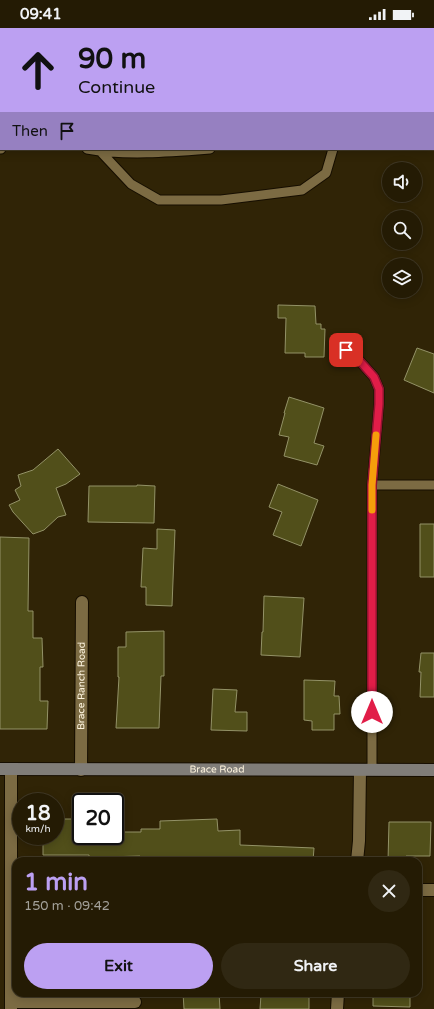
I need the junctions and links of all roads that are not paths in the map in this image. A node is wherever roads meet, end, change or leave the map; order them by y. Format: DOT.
graph roads {
  1 [pos="91,150"];
  2 [pos="198,150"];
  3 [pos="333,150"];
  4 [pos="129,151"];
  5 [pos="100,152"];
  6 [pos="346,350"];
  7 [pos="372,485"];
  8 [pos="434,485"];
  9 [pos="82,602"];
  10 [pos="5,769"];
  11 [pos="81,770"];
  12 [pos="366,770"];
  13 [pos="434,770"];
  14 [pos="357,857"];
  15 [pos="422,890"];
  16 [pos="434,890"];
  17 [pos="338,997"];
  18 [pos="135,1002"];
  19 [pos="12,1006"];
  20 [pos="338,1009"];
  1 -- 5 [label="lane"];
  2 -- 4 [label="lane"];
  3 -- 5 [label="lane"];
  4 -- 5 [label="lane"];
  6 -- 7 [label="lane"];
  7 -- 8 [label="lane"];
  7 -- 12 [label="lane"];
  9 -- 11 [label="street, Brace Ranch Road"];
  10 -- 11 [label="street, Brace Road"];
  10 -- 19 [label="street"];
  11 -- 12 [label="street, Brace Road"];
  12 -- 13 [label="street, Brace Road"];
  12 -- 14 [label="street"];
  15 -- 16 [label="street"];
  17 -- 20 [label="street"];
  18 -- 19 [label="street"];
}
